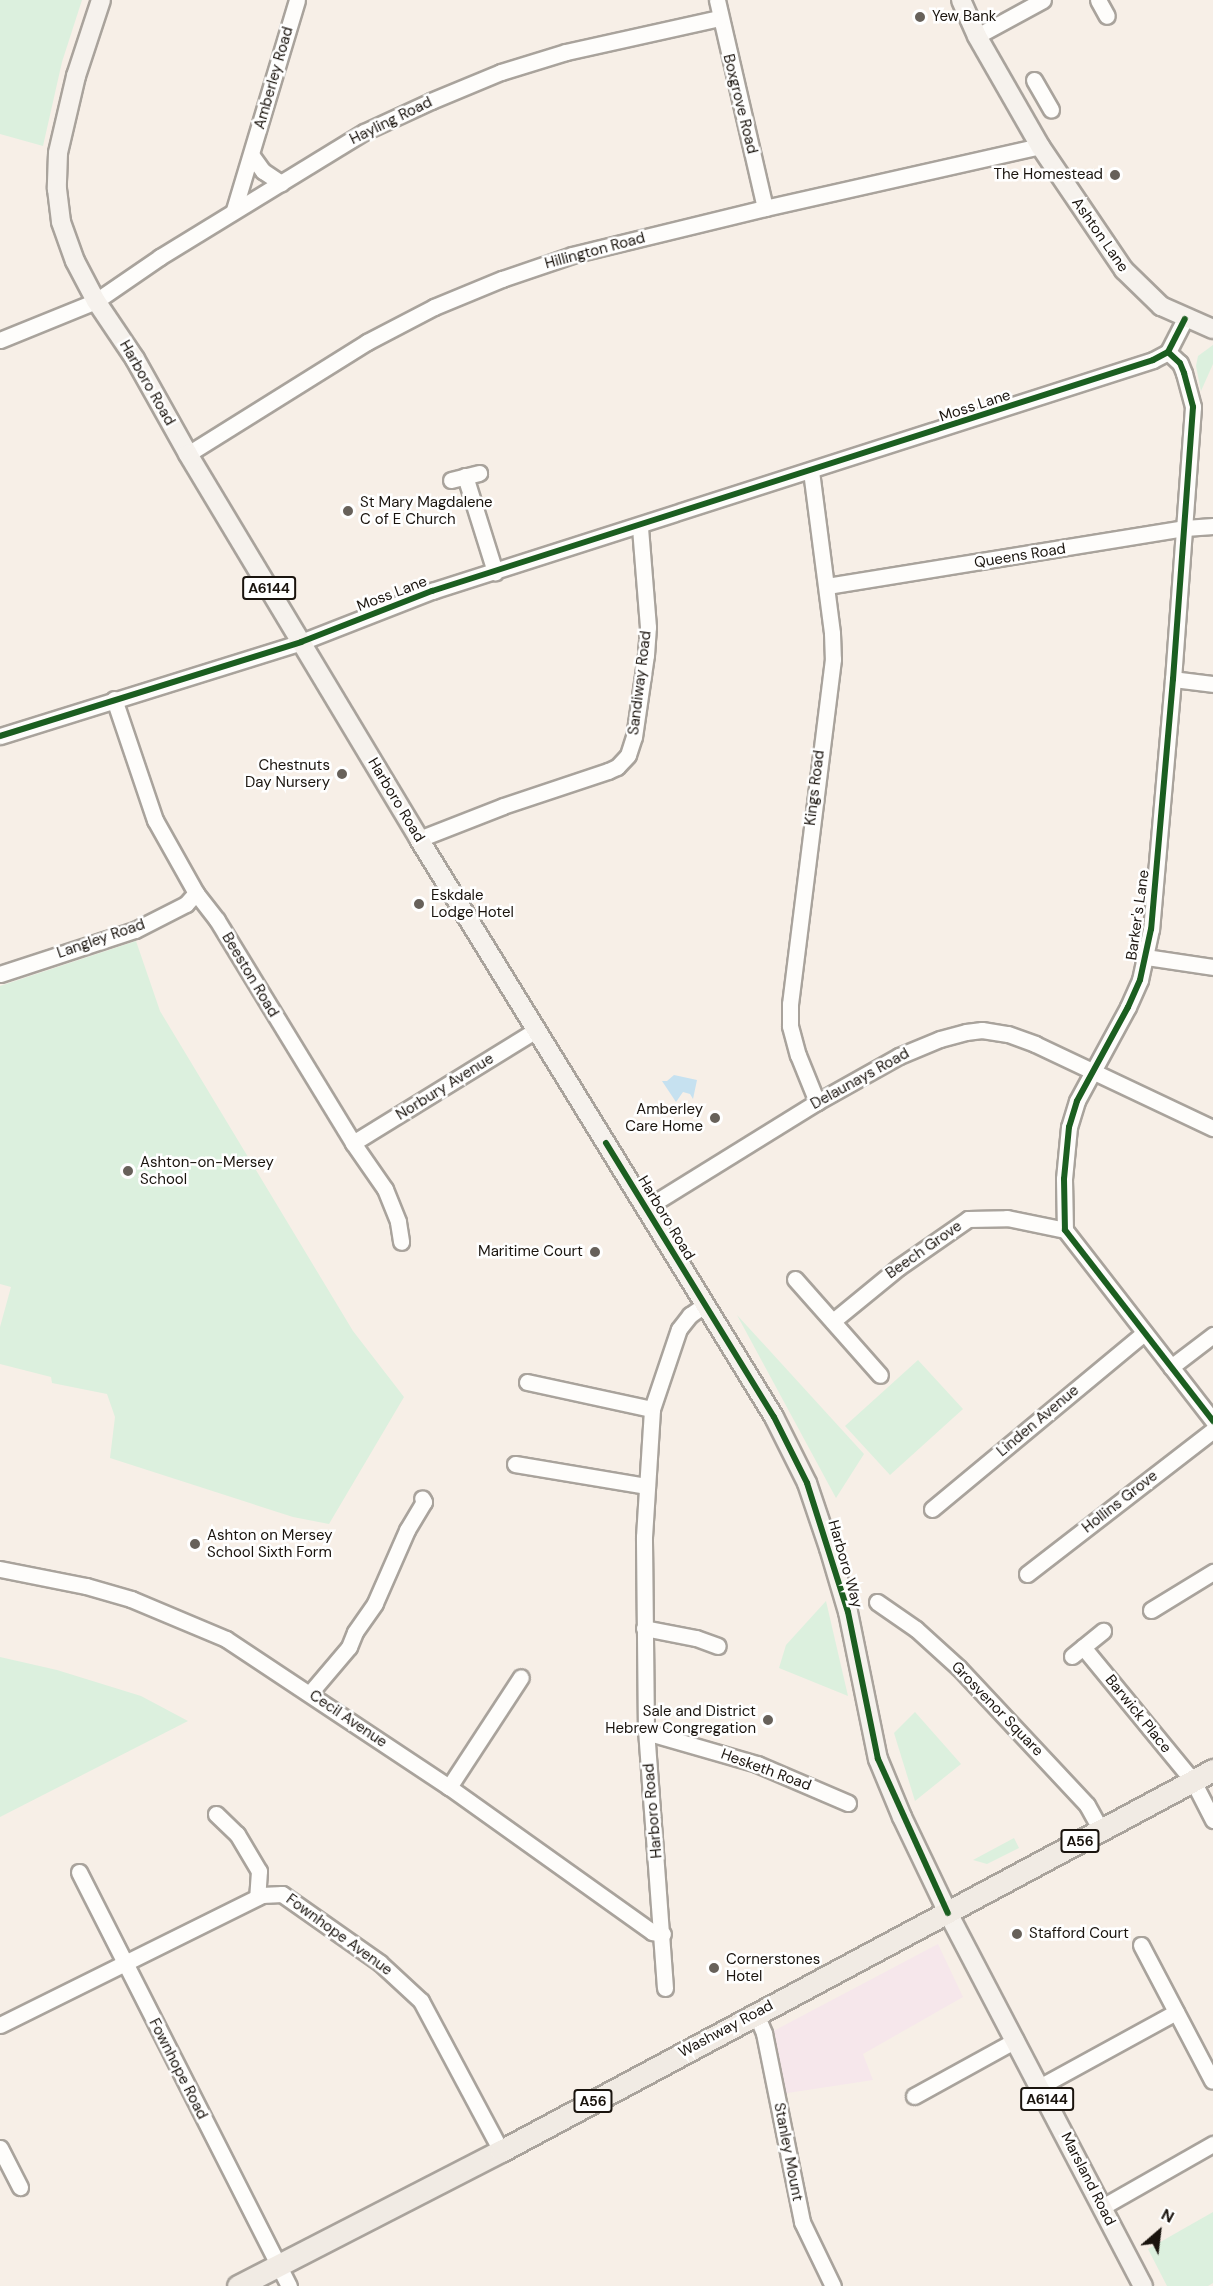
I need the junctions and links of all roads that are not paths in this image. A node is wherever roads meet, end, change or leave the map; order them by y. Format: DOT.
graph roads {
  1 [pos="101,0"];
  2 [pos="297,0"];
  3 [pos="717,0"];
  4 [pos="961,0"];
  5 [pos="1043,0"];
  6 [pos="1098,0"];
  7 [pos="1107,16"];
  8 [pos="719,18"];
  9 [pos="977,36"];
  10 [pos="1018,108"];
  11 [pos="1051,109"];
  12 [pos="1040,146"];
  13 [pos="252,156"];
  14 [pos="281,183"];
  15 [pos="765,207"];
  16 [pos="234,210"];
  17 [pos="96,301"];
  18 [pos="1185,319"];
  19 [pos="1213,329"];
  20 [pos="0,340"];
  21 [pos="1168,352"];
  22 [pos="188,454"];
  23 [pos="811,471"];
  24 [pos="465,476"];
  25 [pos="1213,526"];
  26 [pos="640,527"];
  27 [pos="1185,528"];
  28 [pos="495,572"];
  29 [pos="827,586"];
  30 [pos="301,642"];
  31 [pos="1173,679"];
  32 [pos="1213,684"];
  33 [pos="114,699"];
  34 [pos="0,736"];
  35 [pos="419,839"];
  36 [pos="196,893"];
  37 [pos="1146,957"];
  38 [pos="1213,966"];
  39 [pos="0,974"];
  40 [pos="536,1030"];
  41 [pos="1090,1072"];
  42 [pos="817,1102"];
  43 [pos="1213,1128"];
  44 [pos="353,1143"];
  45 [pos="646,1208"];
  46 [pos="1065,1230"];
  47 [pos="401,1242"];
  48 [pos="795,1279"];
  49 [pos="706,1305"];
  50 [pos="832,1321"];
  51 [pos="1144,1333"];
  52 [pos="1213,1335"];
  53 [pos="1171,1368"];
  54 [pos="880,1375"];
  55 [pos="527,1382"];
  56 [pos="652,1409"];
  57 [pos="1213,1421"];
  58 [pos="1213,1430"];
  59 [pos="515,1464"];
  60 [pos="647,1486"];
  61 [pos="426,1505"];
  62 [pos="932,1509"];
  63 [pos="0,1569"];
  64 [pos="1213,1572"];
  65 [pos="1027,1574"];
  66 [pos="877,1602"];
  67 [pos="1151,1610"];
  68 [pos="644,1628"];
  69 [pos="1103,1631"];
  70 [pos="718,1646"];
  71 [pos="521,1677"];
  72 [pos="310,1693"];
  73 [pos="646,1732"];
  74 [pos="1213,1770"];
  75 [pos="1193,1781"];
  76 [pos="449,1787"];
  77 [pos="849,1803"];
  78 [pos="216,1814"];
  79 [pos="1213,1820"];
  80 [pos="1101,1830"];
  81 [pos="78,1872"];
  82 [pos="257,1897"];
  83 [pos="948,1913"];
  84 [pos="663,1934"];
  85 [pos="1141,1945"];
  86 [pos="124,1964"];
  87 [pos="665,1988"];
  88 [pos="1176,2012"];
  89 [pos="756,2014"];
  90 [pos="0,2025"];
  91 [pos="1016,2040"];
  92 [pos="1212,2080"];
  93 [pos="1041,2086"];
  94 [pos="914,2096"];
  95 [pos="1213,2144"];
  96 [pos="0,2148"];
  97 [pos="501,2151"];
  98 [pos="20,2187"];
  99 [pos="1102,2207"];
  100 [pos="278,2265"];
  101 [pos="238,2286"];
  102 [pos="289,2286"];
  103 [pos="833,2286"];
  104 [pos="1143,2286"];
  1 -- 17 [label="main road, Harboro Road / A6144"];
  2 -- 13 [label="street, Amberley Road"];
  3 -- 8 [label="street, Boxgrove Road"];
  4 -- 9 [label="main road, Ashton Lane"];
  5 -- 9 [label="street"];
  6 -- 7 [label="street"];
  8 -- 14 [label="street, Hayling Road"];
  8 -- 15 [label="street, Boxgrove Road"];
  9 -- 10 [label="main road, Ashton Lane"];
  10 -- 11 [label="street"];
  10 -- 12 [label="main road, Ashton Lane"];
  12 -- 15 [label="street, Hillington Road"];
  12 -- 18 [label="main road, Ashton Lane"];
  13 -- 14 [label="street"];
  13 -- 16 [label="street, Amberley Road"];
  14 -- 16 [label="street, Hayling Road"];
  15 -- 22 [label="street, Hillington Road"];
  16 -- 17 [label="street, Hayling Road"];
  17 -- 20 [label="street, Hayling Road"];
  17 -- 22 [label="main road, Harboro Road / A6144"];
  18 -- 19 [label="main road, Ashton Lane"];
  18 -- 21 [label="street"];
  21 -- 23 [label="street, Moss Lane"];
  21 -- 27 [label="street, Barker's Lane"];
  22 -- 30 [label="main road, Harboro Road / A6144"];
  23 -- 26 [label="street, Moss Lane"];
  23 -- 29 [label="street, Kings Road"];
  24 -- 28 [label="street"];
  25 -- 27 [label="street, Queens Road"];
  26 -- 28 [label="street, Moss Lane"];
  26 -- 35 [label="street, Sandiway Road"];
  27 -- 29 [label="street, Queens Road"];
  27 -- 31 [label="street, Barker's Lane"];
  28 -- 30 [label="street, Moss Lane"];
  29 -- 42 [label="street, Kings Road"];
  30 -- 33 [label="street, Moss Lane"];
  30 -- 35 [label="main road, Harboro Road / A6144"];
  31 -- 32 [label="street"];
  31 -- 37 [label="street, Barker's Lane"];
  33 -- 34 [label="street, Moss Lane"];
  33 -- 36 [label="street, Beeston Road"];
  35 -- 40 [label="main road, Harboro Road / A6144"];
  36 -- 39 [label="street, Langley Road"];
  36 -- 44 [label="street, Beeston Road"];
  37 -- 38 [label="street"];
  37 -- 41 [label="street, Barker's Lane"];
  40 -- 44 [label="street, Norbury Avenue"];
  40 -- 45 [label="main road, Harboro Road / A6144"];
  41 -- 42 [label="street, Delaunays Road"];
  41 -- 43 [label="street, Delaunays Road"];
  41 -- 46 [label="street, Barker's Lane"];
  42 -- 45 [label="street, Delaunays Road"];
  44 -- 47 [label="street, Beeston Road"];
  45 -- 49 [label="main road, Harboro Road / A6144"];
  46 -- 50 [label="street, Beech Grove"];
  46 -- 51 [label="street"];
  48 -- 50 [label="street"];
  49 -- 56 [label="street, Harboro Road"];
  49 -- 83 [label="main road, Harboro Way / A6144"];
  50 -- 54 [label="street"];
  51 -- 53 [label="street"];
  51 -- 62 [label="street, Linden Avenue"];
  52 -- 53 [label="street"];
  53 -- 57 [label="street"];
  55 -- 56 [label="street"];
  56 -- 60 [label="street, Harboro Road"];
  58 -- 65 [label="street, Hollins Grove"];
  59 -- 60 [label="street"];
  60 -- 68 [label="street, Harboro Road"];
  61 -- 72 [label="street"];
  63 -- 72 [label="street, Cecil Avenue"];
  64 -- 67 [label="street"];
  66 -- 80 [label="street, Grosvenor Square"];
  68 -- 70 [label="street"];
  68 -- 73 [label="street, Harboro Road"];
  69 -- 75 [label="street, Barwick Place"];
  71 -- 76 [label="street"];
  72 -- 76 [label="street, Cecil Avenue"];
  73 -- 77 [label="street, Hesketh Road"];
  73 -- 84 [label="street, Harboro Road"];
  74 -- 75 [label="highway, Washway Road / A56"];
  75 -- 79 [label="street, Barwick Place"];
  75 -- 80 [label="highway, Washway Road / A56"];
  76 -- 84 [label="street, Cecil Avenue"];
  78 -- 82 [label="street"];
  80 -- 83 [label="highway, Washway Road / A56"];
  81 -- 86 [label="street, Fownhope Road"];
  82 -- 86 [label="street, Fownhope Avenue"];
  82 -- 97 [label="street, Fownhope Avenue"];
  83 -- 89 [label="highway, Washway Road / A56"];
  83 -- 91 [label="main road, Marsland Road / A6144"];
  84 -- 87 [label="street, Harboro Road"];
  85 -- 88 [label="street"];
  86 -- 90 [label="street, Fownhope Avenue"];
  86 -- 100 [label="street, Fownhope Road"];
  88 -- 92 [label="street"];
  88 -- 93 [label="street"];
  89 -- 97 [label="highway, Washway Road / A56"];
  89 -- 103 [label="street, Stanley Mount"];
  91 -- 93 [label="main road, Marsland Road / A6144"];
  91 -- 94 [label="street"];
  93 -- 99 [label="main road, Marsland Road / A6144"];
  95 -- 99 [label="street"];
  96 -- 98 [label="street"];
  97 -- 100 [label="highway, Washway Road / A56"];
  99 -- 104 [label="main road, Marsland Road / A6144"];
  100 -- 101 [label="highway, Washway Road / A56"];
  100 -- 102 [label="street, Fownhope Road"];
}
